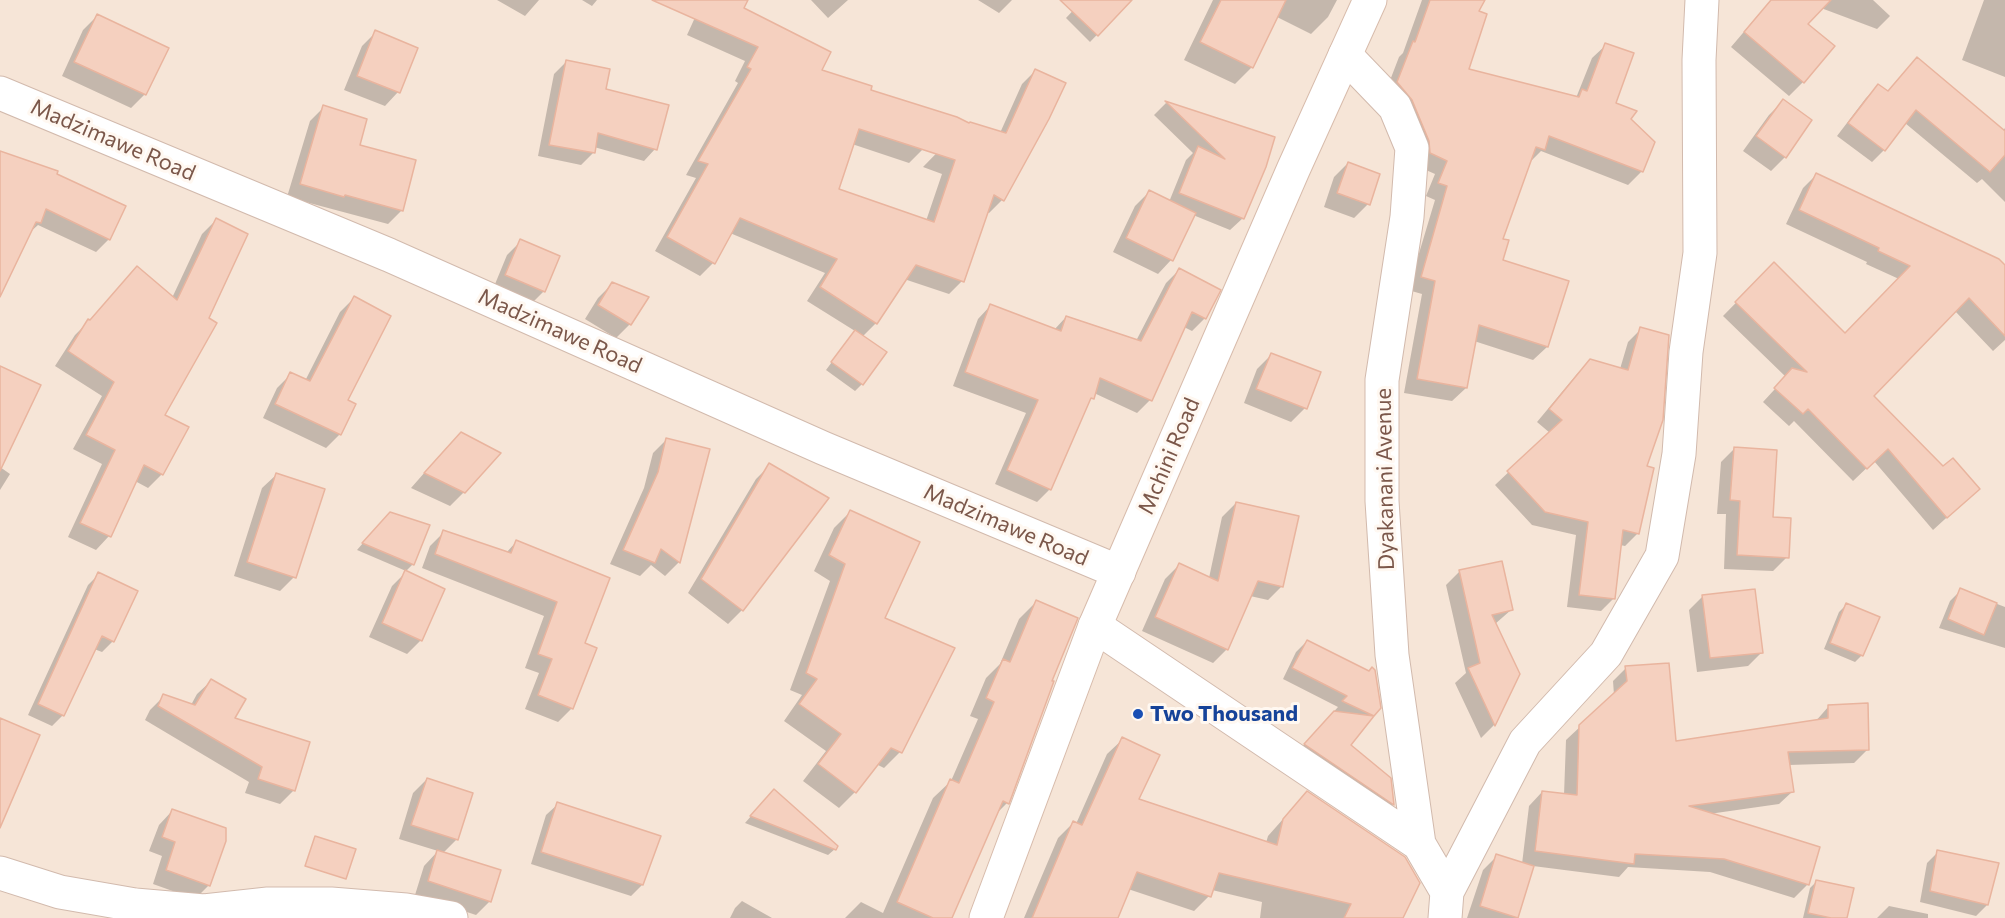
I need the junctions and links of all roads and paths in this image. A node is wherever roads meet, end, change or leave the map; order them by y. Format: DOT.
graph roads {
  1 [pos="1370,0"];
  2 [pos="1702,0"];
  3 [pos="1345,55"];
  4 [pos="0,93"];
  5 [pos="1119,572"];
  6 [pos="1095,626"];
  7 [pos="1419,844"];
  8 [pos="0,873"];
  9 [pos="1446,905"];
  10 [pos="450,918"];
  11 [pos="986,918"];
  1 -- 3 [label="street, Mchini Road"];
  2 -- 9 [label="street"];
  3 -- 5 [label="street, Mchini Road"];
  3 -- 7 [label="street, Dyakanani Avenue"];
  4 -- 5 [label="street, Madzimawe Road"];
  5 -- 6 [label="street, Mchini Road"];
  6 -- 7 [label="street"];
  6 -- 11 [label="street, Mchini Road"];
  7 -- 9 [label="street, Dyakanani Avenue"];
  8 -- 10 [label="street"];
}
